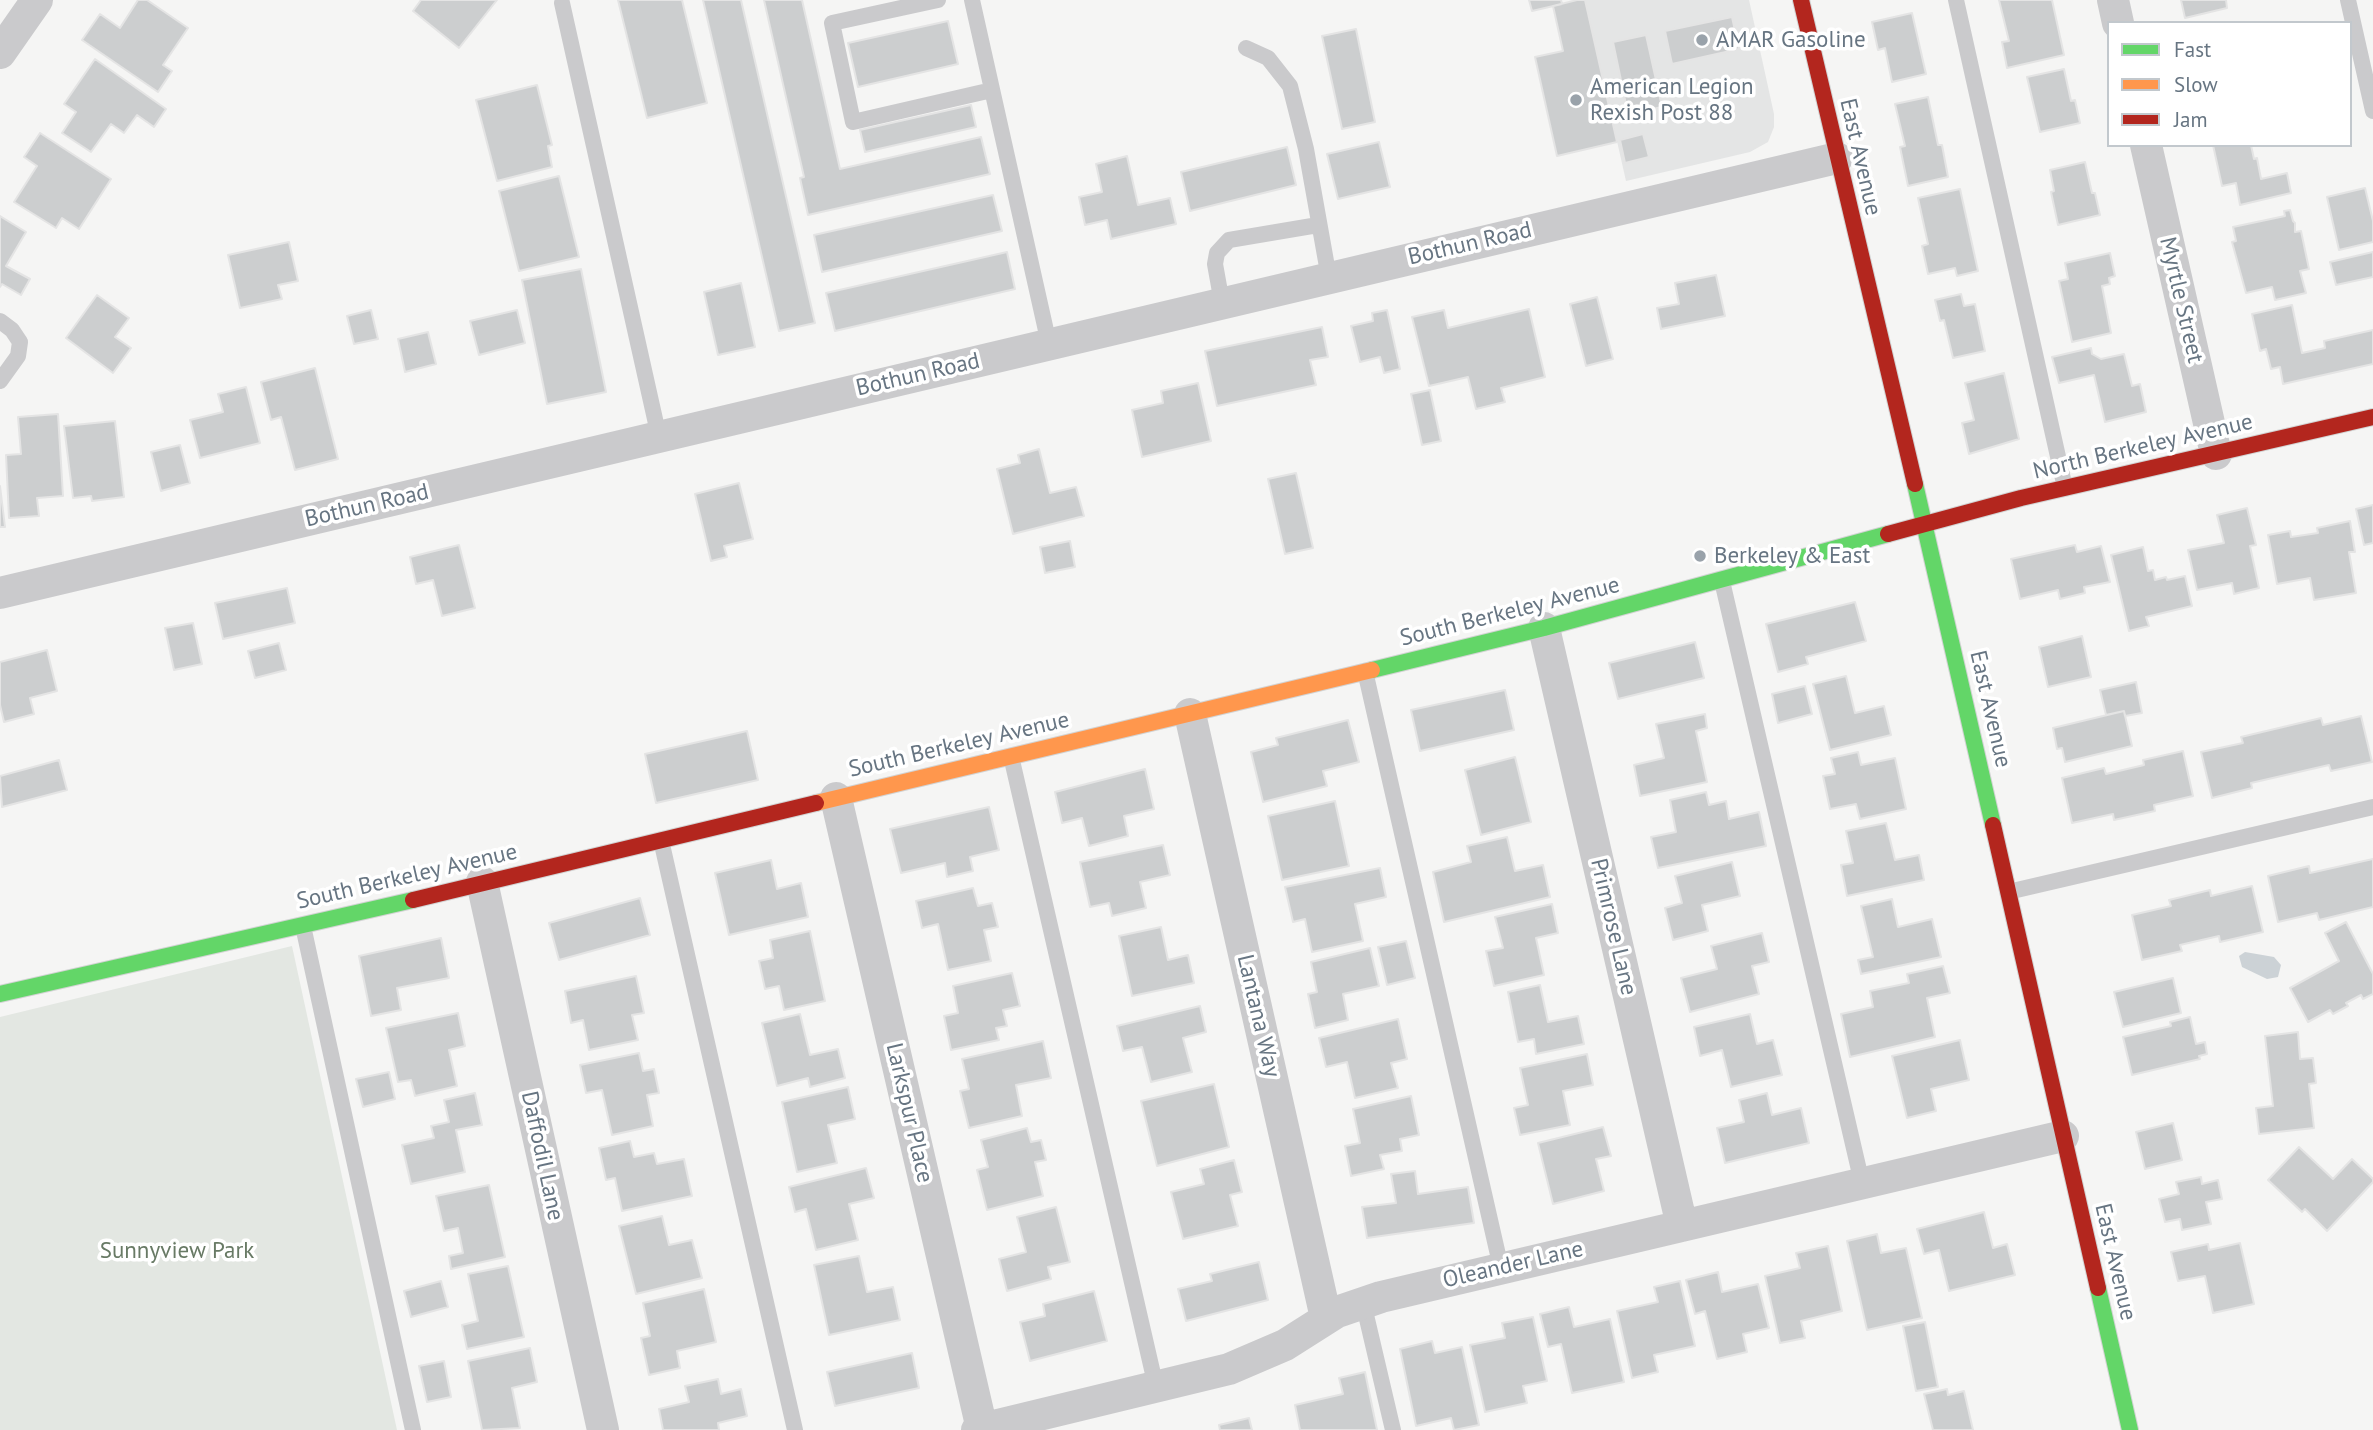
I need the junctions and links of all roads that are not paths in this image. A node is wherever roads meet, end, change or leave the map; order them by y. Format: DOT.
graph roads {
  1 [pos="37,0"];
  2 [pos="938,0"];
  3 [pos="972,0"];
  4 [pos="1801,0"];
  5 [pos="1956,0"];
  6 [pos="2113,0"];
  7 [pos="2348,0"];
  8 [pos="562,3"];
  9 [pos="2118,21"];
  10 [pos="1246,48"];
  11 [pos="0,53"];
  12 [pos="992,90"];
  13 [pos="2373,111"];
  14 [pos="2146,147"];
  15 [pos="1837,158"];
  16 [pos="1318,225"];
  17 [pos="1329,278"];
  18 [pos="1222,303"];
  19 [pos="0,321"];
  20 [pos="1049,345"];
  21 [pos="0,382"];
  22 [pos="2373,417"];
  23 [pos="659,437"];
  24 [pos="2216,454"];
  25 [pos="2065,488"];
  26 [pos="1925,525"];
  27 [pos="1723,581"];
  28 [pos="0,593"];
  29 [pos="1544,628"];
  30 [pos="1365,671"];
  31 [pos="1190,714"];
  32 [pos="1012,756"];
  33 [pos="836,798"];
  34 [pos="2373,807"];
  35 [pos="660,840"];
  36 [pos="482,882"];
  37 [pos="2008,892"];
  38 [pos="302,926"];
  39 [pos="0,994"];
  40 [pos="2063,1136"];
  41 [pos="1861,1183"];
  42 [pos="1682,1226"];
  43 [pos="1501,1268"];
  44 [pos="1363,1302"];
  45 [pos="1326,1318"];
  46 [pos="1156,1387"];
  47 [pos="979,1429"];
  48 [pos="413,1430"];
  49 [pos="603,1430"];
  50 [pos="794,1430"];
  51 [pos="1393,1430"];
  52 [pos="2130,1430"];
  1 -- 11 [label="street"];
  2 -- 12 [label="lane"];
  3 -- 12 [label="lane"];
  4 -- 15 [label="street, East Avenue"];
  5 -- 25 [label="lane"];
  6 -- 9 [label="street"];
  7 -- 13 [label="lane"];
  8 -- 23 [label="lane"];
  10 -- 16 [label="lane"];
  12 -- 20 [label="lane"];
  14 -- 24 [label="street, Myrtle Street"];
  15 -- 17 [label="street, Bothun Road"];
  15 -- 26 [label="street, East Avenue"];
  16 -- 17 [label="lane"];
  16 -- 18 [label="lane"];
  17 -- 18 [label="street, Bothun Road"];
  18 -- 20 [label="street, Bothun Road"];
  19 -- 21 [label="lane"];
  20 -- 23 [label="street, Bothun Road"];
  22 -- 24 [label="street, North Berkeley Avenue"];
  23 -- 28 [label="street, Bothun Road"];
  24 -- 25 [label="street, North Berkeley Avenue"];
  25 -- 26 [label="street, North Berkeley Avenue"];
  26 -- 27 [label="street, South Berkeley Avenue"];
  26 -- 37 [label="street, East Avenue"];
  27 -- 29 [label="street, South Berkeley Avenue"];
  27 -- 41 [label="lane"];
  29 -- 30 [label="street, South Berkeley Avenue"];
  29 -- 42 [label="street, Primrose Lane"];
  30 -- 31 [label="street, South Berkeley Avenue"];
  30 -- 43 [label="lane"];
  31 -- 32 [label="street, South Berkeley Avenue"];
  31 -- 45 [label="street, Lantana Way"];
  32 -- 33 [label="street, South Berkeley Avenue"];
  32 -- 46 [label="lane"];
  33 -- 35 [label="street, South Berkeley Avenue"];
  33 -- 47 [label="street, Larkspur Place"];
  34 -- 37 [label="lane"];
  35 -- 36 [label="street, South Berkeley Avenue"];
  35 -- 50 [label="lane"];
  36 -- 38 [label="street, South Berkeley Avenue"];
  36 -- 49 [label="street, Daffodil Lane"];
  37 -- 40 [label="street, East Avenue"];
  38 -- 39 [label="street, South Berkeley Avenue"];
  38 -- 48 [label="lane"];
  40 -- 41 [label="street, Oleander Lane"];
  40 -- 52 [label="street, East Avenue"];
  41 -- 42 [label="street, Oleander Lane"];
  42 -- 43 [label="street, Oleander Lane"];
  43 -- 44 [label="street, Oleander Lane"];
  44 -- 45 [label="street, Oleander Lane"];
  44 -- 51 [label="lane"];
  45 -- 46 [label="street, Oleander Lane"];
  46 -- 47 [label="street, Oleander Lane"];
}
